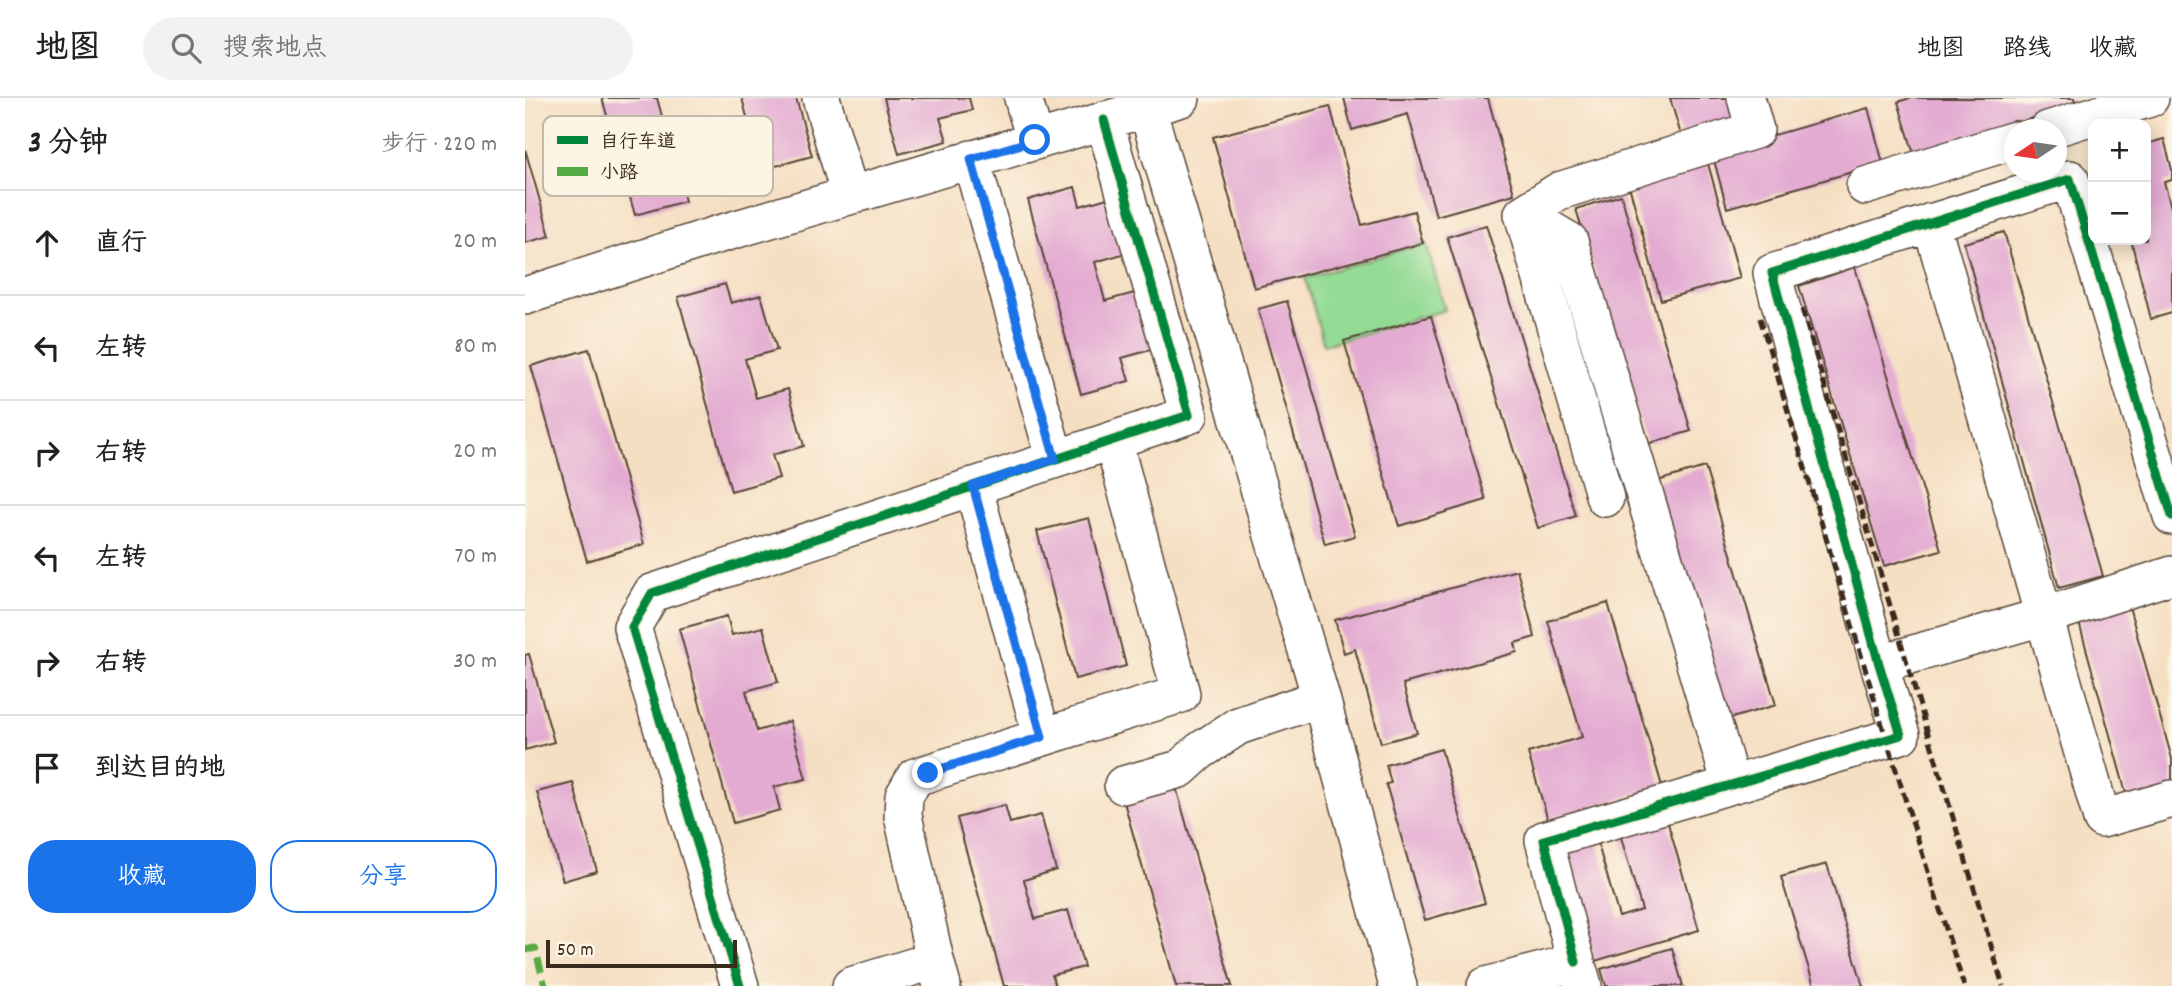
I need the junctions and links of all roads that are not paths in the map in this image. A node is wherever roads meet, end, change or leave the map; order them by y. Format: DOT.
graph roads {
  1 [pos="821,98"];
  2 [pos="1023,98"];
  3 [pos="1746,98"];
  4 [pos="2150,98"];
  5 [pos="1158,101"];
  6 [pos="1104,120"];
  7 [pos="2067,124"];
  8 [pos="1035,140"];
  9 [pos="2004,143"];
  10 [pos="971,159"];
  11 [pos="1865,186"];
  12 [pos="850,195"];
  13 [pos="1523,214"];
  14 [pos="1931,222"];
  15 [pos="525,296"];
  16 [pos="1114,440"];
  17 [pos="1055,459"];
  18 [pos="973,486"];
  19 [pos="1605,498"];
  20 [pos="2172,516"];
  21 [pos="2172,576"];
  22 [pos="2045,616"];
  23 [pos="1879,664"];
  24 [pos="1321,698"];
  25 [pos="1042,737"];
  26 [pos="1123,785"];
  27 [pos="1731,785"];
  28 [pos="2172,799"];
  29 [pos="939,973"];
  30 [pos="1580,974"];
  31 [pos="740,986"];
  32 [pos="851,986"];
  33 [pos="1398,986"];
  34 [pos="1486,986"];
  1 -- 12 [label="street"];
  2 -- 8 [label="street"];
  3 -- 13 [label="street"];
  4 -- 7 [label="street"];
  5 -- 6 [label="street"];
  5 -- 24 [label="street"];
  6 -- 8 [label="street"];
  6 -- 16 [label="street"];
  8 -- 10 [label="street"];
  9 -- 11 [label="street"];
  10 -- 12 [label="street"];
  10 -- 17 [label="street"];
  12 -- 15 [label="street"];
  13 -- 19 [label="street"];
  13 -- 27 [label="street"];
  14 -- 20 [label="street"];
  14 -- 22 [label="street"];
  14 -- 23 [label="street"];
  16 -- 17 [label="street"];
  16 -- 25 [label="street"];
  17 -- 18 [label="street"];
  18 -- 25 [label="street"];
  18 -- 31 [label="street"];
  21 -- 22 [label="street"];
  22 -- 23 [label="street"];
  22 -- 28 [label="street"];
  23 -- 27 [label="street"];
  24 -- 26 [label="street"];
  24 -- 33 [label="street"];
  25 -- 29 [label="street"];
  27 -- 30 [label="street"];
  29 -- 32 [label="street"];
  30 -- 34 [label="street"];
}
